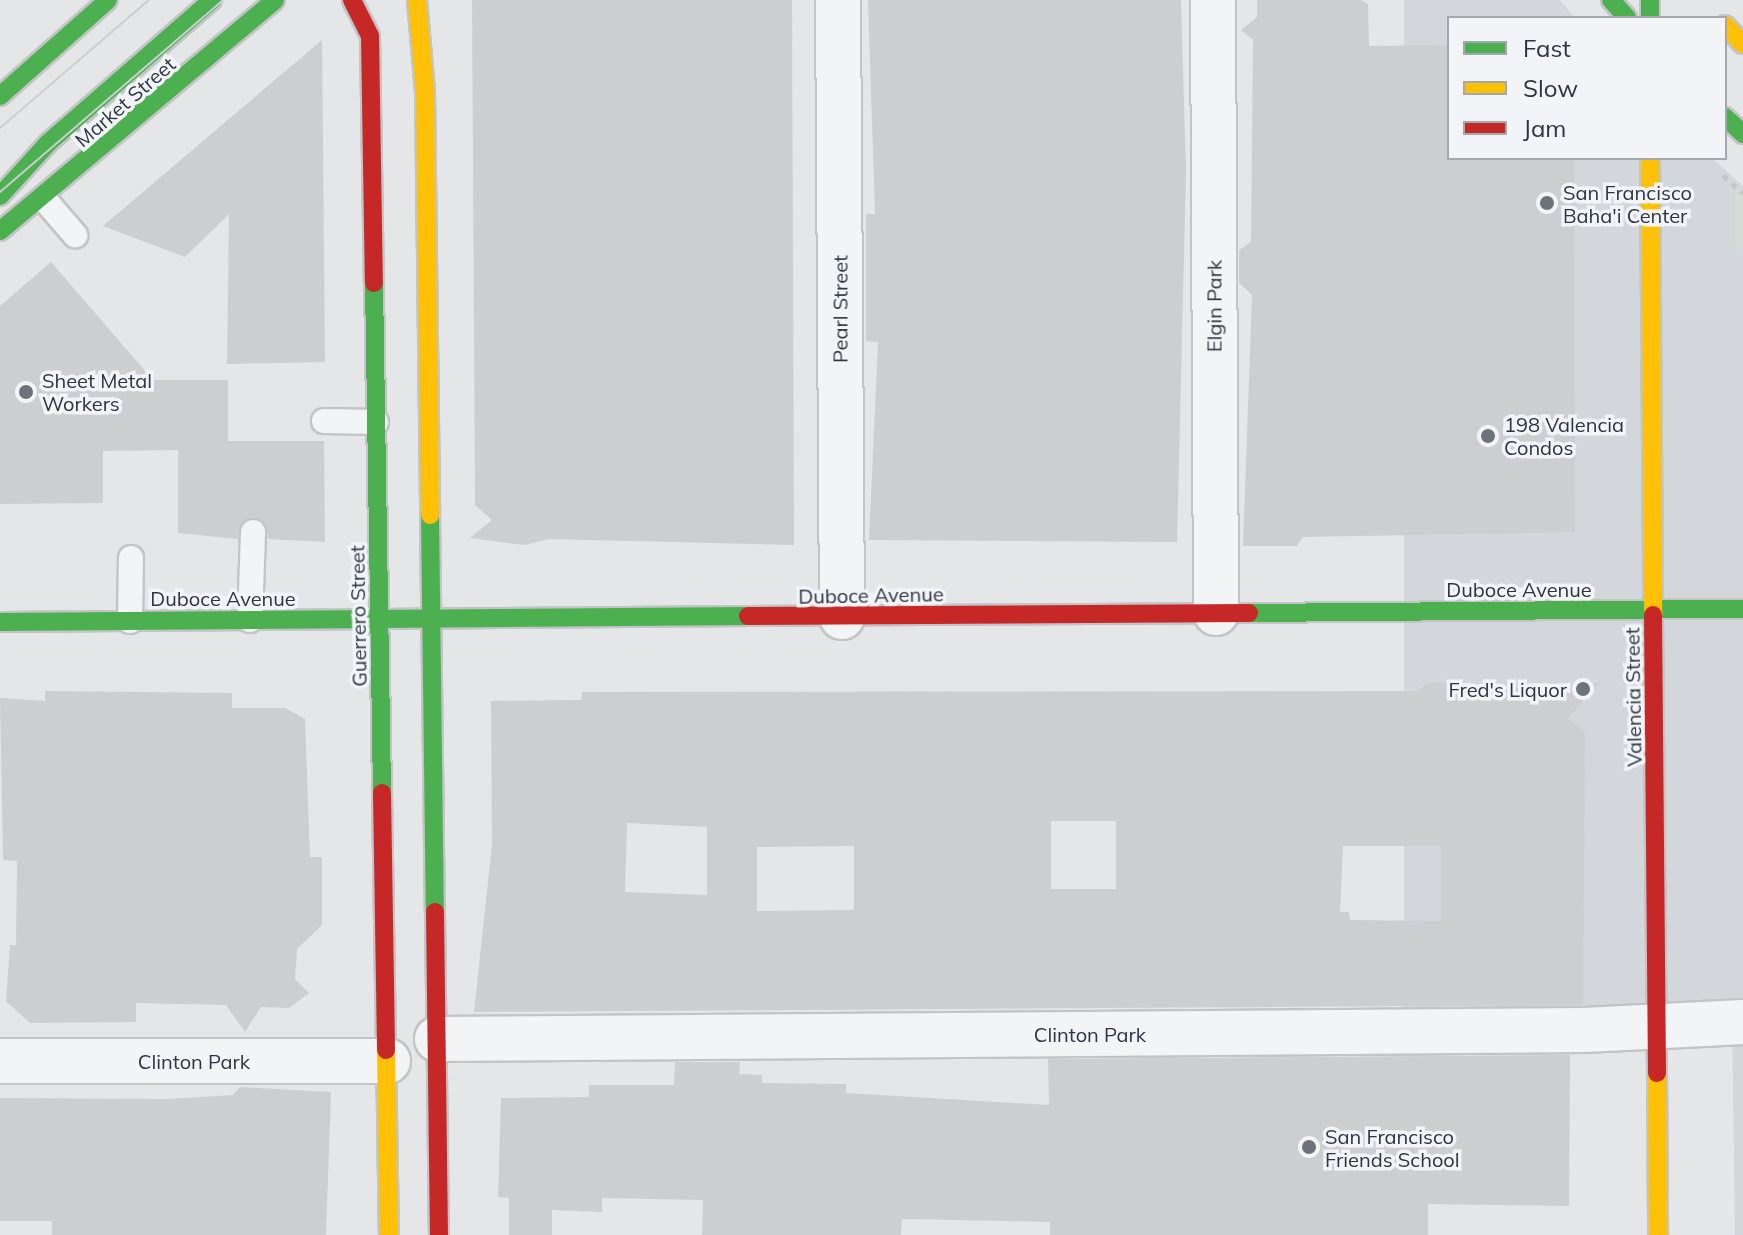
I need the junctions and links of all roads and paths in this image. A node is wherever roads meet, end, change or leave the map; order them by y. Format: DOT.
graph roads {
  1 [pos="108,0"];
  2 [pos="212,0"];
  3 [pos="275,0"];
  4 [pos="352,0"];
  5 [pos="417,0"];
  6 [pos="838,0"];
  7 [pos="1213,0"];
  8 [pos="1611,0"];
  9 [pos="1625,16"];
  10 [pos="1727,27"];
  11 [pos="1743,44"];
  12 [pos="0,96"];
  13 [pos="1727,119"];
  14 [pos="1743,134"];
  15 [pos="1650,160"];
  16 [pos="1723,175"];
  17 [pos="1743,193"];
  18 [pos="0,196"];
  19 [pos="44,199"];
  20 [pos="0,231"];
  21 [pos="75,235"];
  22 [pos="324,421"];
  23 [pos="376,422"];
  24 [pos="253,532"];
  25 [pos="131,558"];
  26 [pos="1743,609"];
  27 [pos="1654,610"];
  28 [pos="1216,613"];
  29 [pos="842,617"];
  30 [pos="433,619"];
  31 [pos="250,620"];
  32 [pos="380,620"];
  33 [pos="130,621"];
  34 [pos="0,622"];
  35 [pos="1743,1022"];
  36 [pos="1656,1025"];
  37 [pos="437,1039"];
  38 [pos="0,1061"];
  39 [pos="388,1061"];
  40 [pos="389,1235"];
  41 [pos="439,1235"];
  42 [pos="1658,1235"];
  1 -- 12 [label="main road"];
  2 -- 18 [label="main road, Market Street"];
  3 -- 19 [label="main road, Market Street"];
  4 -- 23 [label="main road, Guerrero Street"];
  5 -- 30 [label="main road"];
  6 -- 29 [label="street, Pearl Street"];
  7 -- 28 [label="street, Elgin Park"];
  8 -- 9 [label="main road"];
  10 -- 11 [label="main road"];
  13 -- 14 [label="main road"];
  15 -- 27 [label="main road, Valencia Street"];
  16 -- 17 [label="path"];
  19 -- 20 [label="main road, Market Street"];
  19 -- 21 [label="lane"];
  22 -- 23 [label="lane"];
  23 -- 32 [label="main road, Guerrero Street"];
  24 -- 31 [label="lane"];
  25 -- 33 [label="lane"];
  26 -- 27 [label="main road, Duboce Avenue"];
  27 -- 28 [label="main road, Duboce Avenue"];
  27 -- 36 [label="main road, Valencia Street"];
  28 -- 29 [label="main road, Duboce Avenue"];
  29 -- 30 [label="main road, Duboce Avenue"];
  30 -- 32 [label="main road, Duboce Avenue"];
  30 -- 37 [label="main road"];
  31 -- 32 [label="main road, Duboce Avenue"];
  31 -- 33 [label="main road, Duboce Avenue"];
  32 -- 39 [label="main road, Guerrero Street"];
  33 -- 34 [label="main road, Duboce Avenue"];
  35 -- 36 [label="street, Clinton Park"];
  36 -- 37 [label="street, Clinton Park"];
  36 -- 42 [label="main road, Valencia Street"];
  37 -- 41 [label="main road"];
  38 -- 39 [label="street, Clinton Park"];
  39 -- 40 [label="main road, Guerrero Street"];
}
